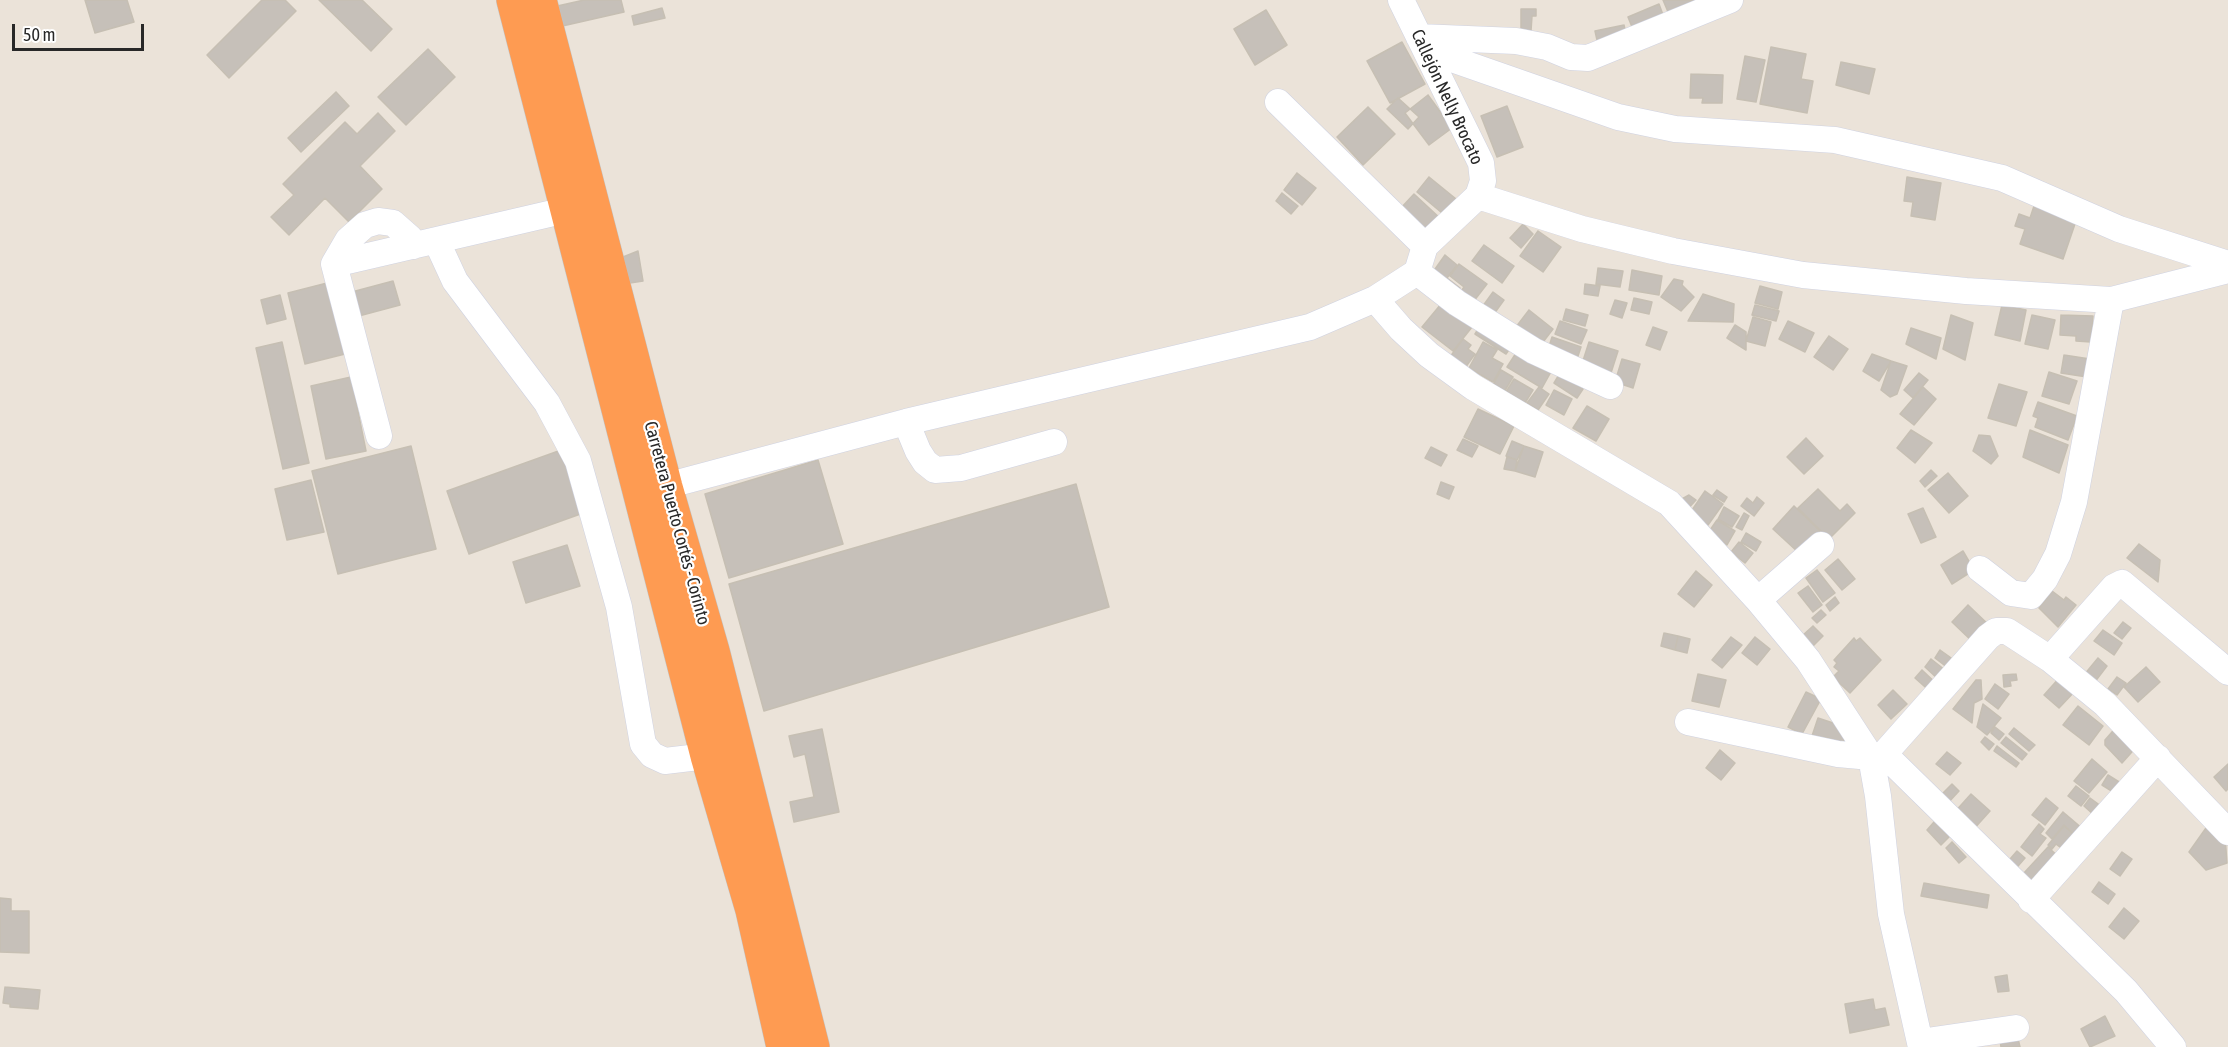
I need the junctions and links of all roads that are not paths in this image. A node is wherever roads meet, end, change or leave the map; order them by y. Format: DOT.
graph roads {
  1 [pos="513,0"];
  2 [pos="540,0"];
  3 [pos="1401,0"];
  4 [pos="1730,0"];
  5 [pos="1423,43"];
  6 [pos="1278,102"];
  7 [pos="1478,196"];
  8 [pos="566,210"];
  9 [pos="425,244"];
  10 [pos="1425,246"];
  11 [pos="2228,264"];
  12 [pos="2228,270"];
  13 [pos="1417,272"];
  14 [pos="1375,298"];
  15 [pos="2111,300"];
  16 [pos="1610,387"];
  17 [pos="906,422"];
  18 [pos="379,436"];
  19 [pos="1054,442"];
  20 [pos="653,490"];
  21 [pos="1821,545"];
  22 [pos="1980,569"];
  23 [pos="1758,600"];
  24 [pos="2050,659"];
  25 [pos="2228,672"];
  26 [pos="1688,722"];
  27 [pos="707,756"];
  28 [pos="1877,756"];
  29 [pos="2158,758"];
  30 [pos="2228,832"];
  31 [pos="2031,900"];
  32 [pos="2016,1028"];
  33 [pos="1920,1045"];
  34 [pos="783,1047"];
  35 [pos="813,1047"];
  36 [pos="2173,1047"];
  1 -- 8 [label="highway, Carretera Puerto Cortés - Corinto"];
  2 -- 20 [label="highway, Carretera Puerto Cortés - Corinto"];
  3 -- 5 [label="street, Callejón Nelly Brocato"];
  4 -- 5 [label="street"];
  5 -- 7 [label="street, Callejón Nelly Brocato"];
  5 -- 11 [label="street"];
  6 -- 10 [label="street"];
  7 -- 10 [label="street"];
  7 -- 15 [label="street"];
  8 -- 9 [label="street"];
  8 -- 20 [label="highway, Carretera Puerto Cortés - Corinto"];
  9 -- 18 [label="street"];
  9 -- 27 [label="street"];
  10 -- 13 [label="street"];
  12 -- 15 [label="street"];
  13 -- 14 [label="street"];
  13 -- 16 [label="street"];
  14 -- 17 [label="street"];
  14 -- 23 [label="street"];
  15 -- 22 [label="street"];
  17 -- 19 [label="street"];
  17 -- 20 [label="street"];
  20 -- 27 [label="highway, Carretera Puerto Cortés - Corinto"];
  20 -- 35 [label="highway, Carretera Puerto Cortés - Corinto"];
  21 -- 23 [label="street"];
  23 -- 28 [label="street"];
  24 -- 25 [label="street"];
  24 -- 28 [label="street"];
  24 -- 29 [label="street"];
  26 -- 28 [label="street"];
  27 -- 34 [label="highway, Carretera Puerto Cortés - Corinto"];
  28 -- 31 [label="street"];
  28 -- 33 [label="street"];
  29 -- 30 [label="street"];
  29 -- 31 [label="street"];
  31 -- 36 [label="street"];
  32 -- 33 [label="street"];
}
